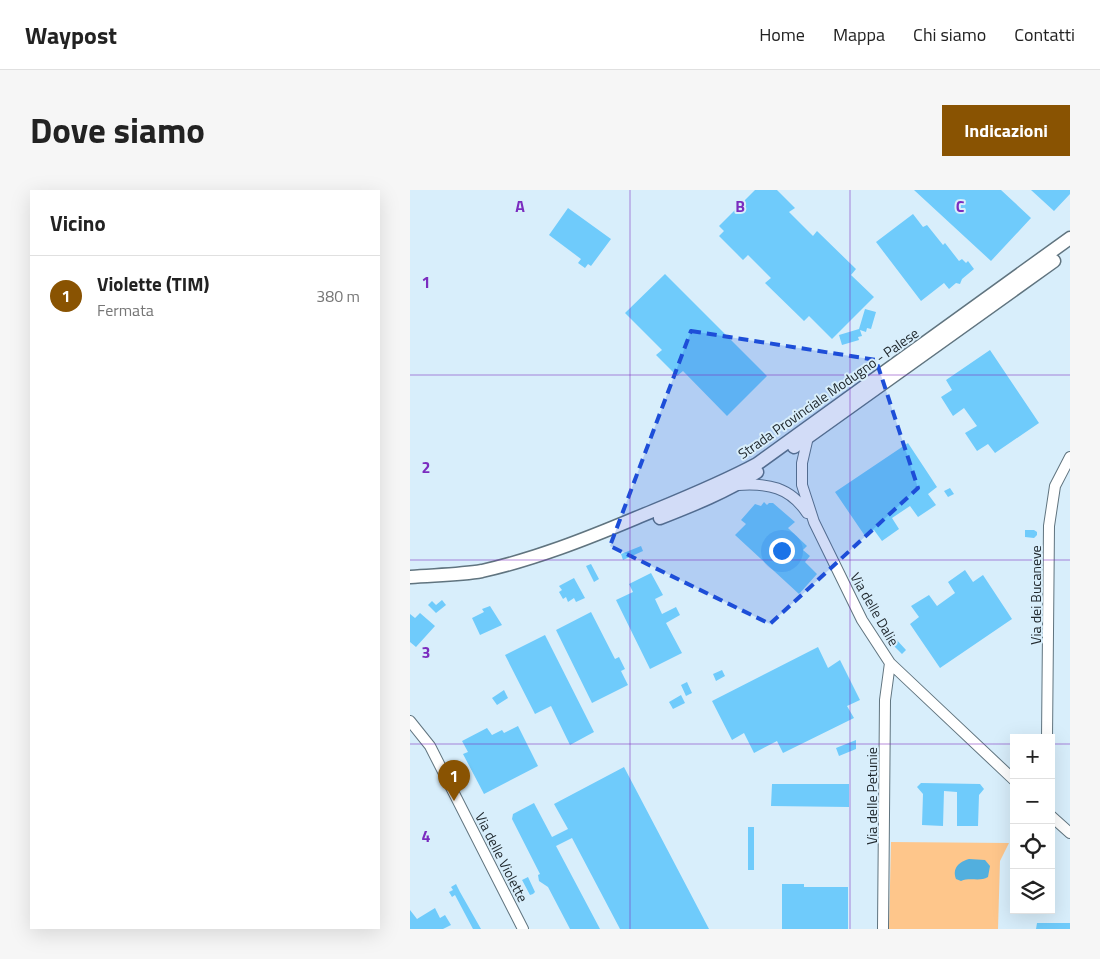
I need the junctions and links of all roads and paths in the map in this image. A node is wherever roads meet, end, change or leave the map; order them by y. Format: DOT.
graph roads {
  1 [pos="1070,238"];
  2 [pos="1070,249"];
  3 [pos="808,437"];
  4 [pos="1070,457"];
  5 [pos="738,484"];
  6 [pos="814,522"];
  7 [pos="410,577"];
  8 [pos="410,585"];
  9 [pos="890,663"];
  10 [pos="410,721"];
  11 [pos="1047,734"];
  12 [pos="1013,779"];
  13 [pos="1055,820"];
  14 [pos="1070,833"];
  15 [pos="523,929"];
  16 [pos="883,929"];
  1 -- 7 [label="main road, Strada Provinciale Modugno - Palese"];
  2 -- 3 [label="main road, Strada Provinciale Modugno - Palese"];
  3 -- 5 [label="main road, Strada Provinciale Modugno - Palese"];
  3 -- 6 [label="street, Via delle Dalie"];
  4 -- 11 [label="street, Via dei Bucaneve"];
  5 -- 6 [label="street"];
  5 -- 8 [label="main road, Strada Provinciale Modugno - Palese"];
  6 -- 9 [label="street, Via delle Dalie"];
  9 -- 12 [label="street, Via delle Dalie"];
  9 -- 16 [label="street, Via delle Petunie"];
  10 -- 15 [label="street, Via delle Violette"];
  13 -- 14 [label="street"];
}
